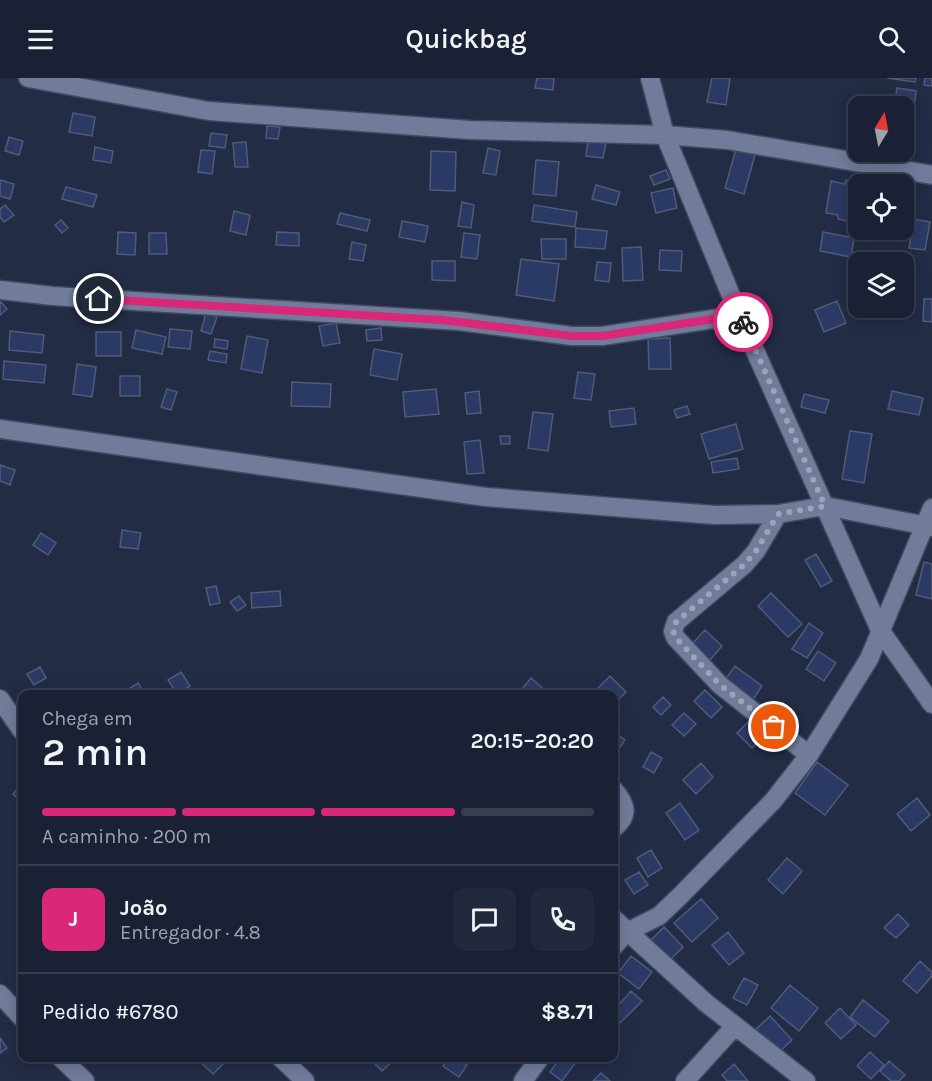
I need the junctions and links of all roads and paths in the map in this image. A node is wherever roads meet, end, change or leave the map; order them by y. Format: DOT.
graph roads {
  1 [pos="28,78"];
  2 [pos="650,78"];
  3 [pos="665,135"];
  4 [pos="932,175"];
  5 [pos="0,290"];
  6 [pos="740,315"];
  7 [pos="0,429"];
  8 [pos="825,506"];
  9 [pos="778,514"];
  10 [pos="929,520"];
  11 [pos="880,630"];
  12 [pos="0,699"];
  13 [pos="932,704"];
  14 [pos="18,725"];
  15 [pos="809,755"];
  16 [pos="618,795"];
  17 [pos="618,824"];
  18 [pos="618,923"];
  19 [pos="627,932"];
  20 [pos="618,942"];
  21 [pos="0,994"];
  22 [pos="18,1014"];
  23 [pos="735,1026"];
  24 [pos="66,1062"];
  25 [pos="285,1062"];
  26 [pos="537,1062"];
  27 [pos="85,1081"];
  28 [pos="305,1081"];
  29 [pos="523,1081"];
  30 [pos="684,1081"];
  31 [pos="806,1081"];
  1 -- 3 [label="street"];
  2 -- 3 [label="street"];
  3 -- 4 [label="street"];
  3 -- 6 [label="street"];
  5 -- 6 [label="street"];
  6 -- 8 [label="street"];
  7 -- 9 [label="street"];
  8 -- 9 [label="street"];
  8 -- 10 [label="street"];
  8 -- 11 [label="street"];
  9 -- 15 [label="street"];
  10 -- 11 [label="street"];
  11 -- 13 [label="street"];
  11 -- 15 [label="street"];
  12 -- 14 [label="street"];
  15 -- 19 [label="street"];
  16 -- 17 [label="street"];
  18 -- 19 [label="street"];
  19 -- 20 [label="street"];
  19 -- 23 [label="street"];
  21 -- 22 [label="street"];
  23 -- 30 [label="street"];
  23 -- 31 [label="street"];
  24 -- 27 [label="street"];
  25 -- 28 [label="street"];
  26 -- 29 [label="street"];
}
